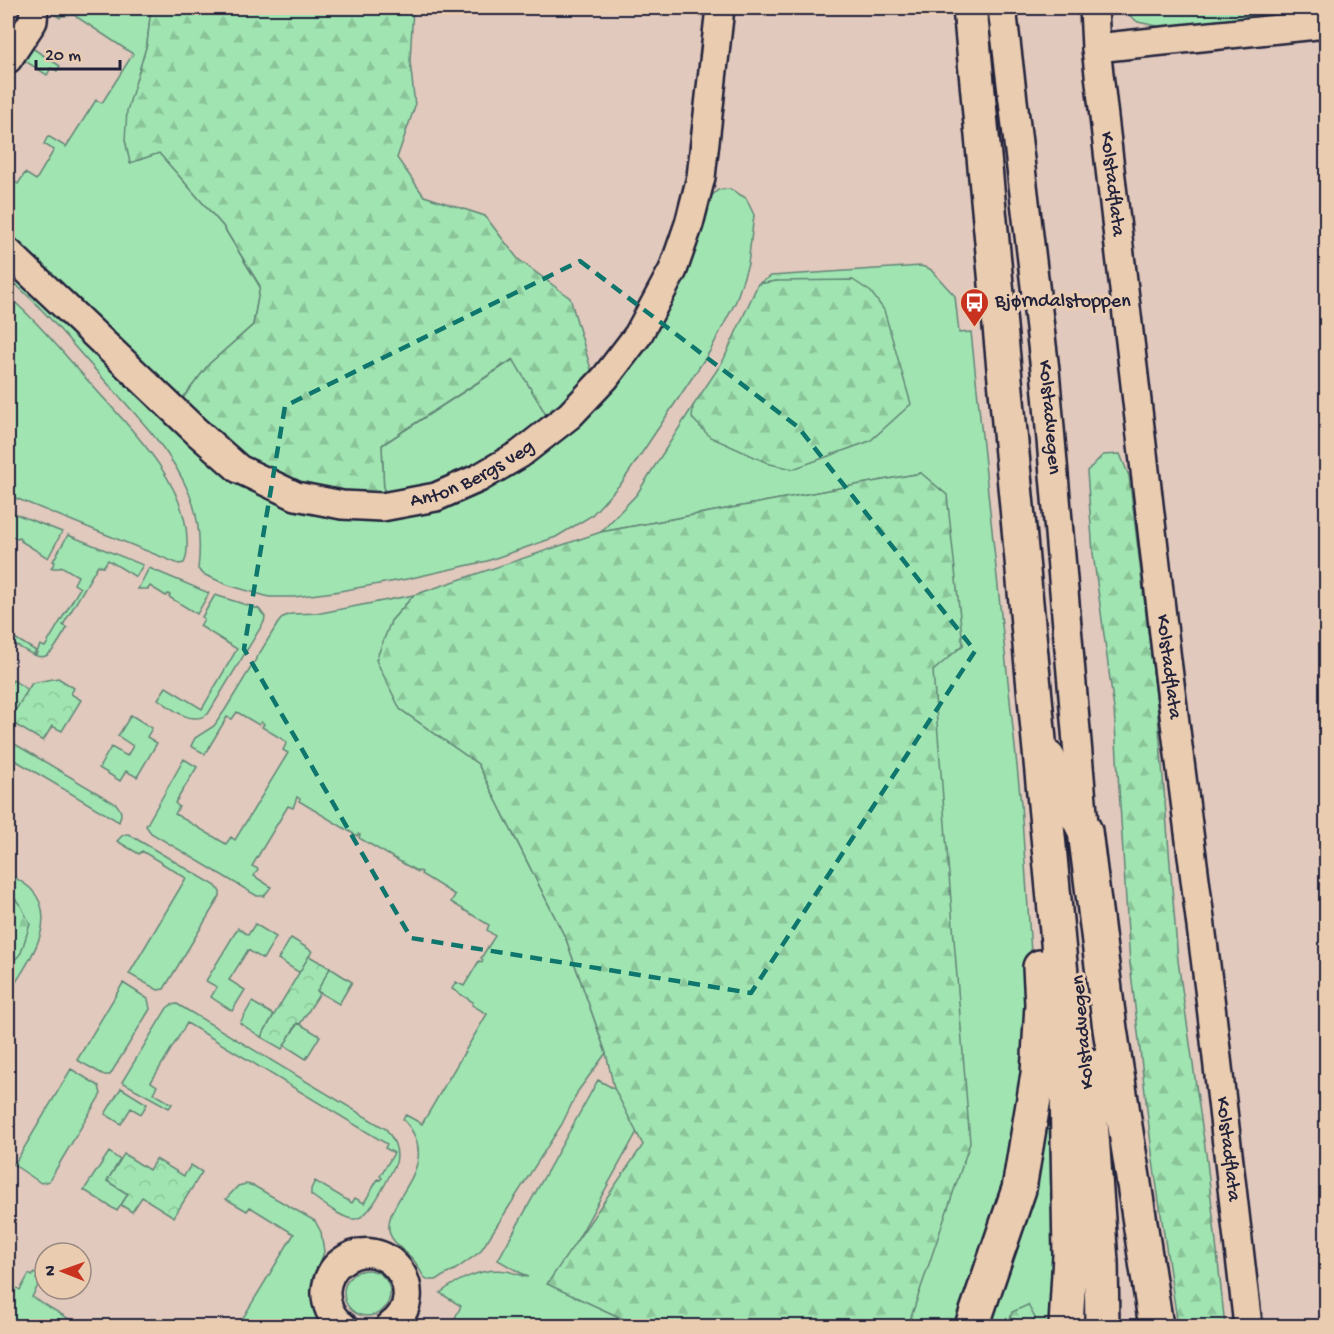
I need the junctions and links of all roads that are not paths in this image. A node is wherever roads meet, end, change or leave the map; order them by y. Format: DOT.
graph roads {
  1 [pos="34,8"];
  2 [pos="720,8"];
  3 [pos="970,8"];
  4 [pos="1002,8"];
  5 [pos="1094,8"];
  6 [pos="1326,24"];
  7 [pos="12,47"];
  8 [pos="1096,48"];
  9 [pos="8,252"];
  10 [pos="1040,740"];
  11 [pos="1085,831"];
  12 [pos="343,1326"];
  13 [pos="390,1326"];
  14 [pos="972,1326"];
  15 [pos="1066,1326"];
  16 [pos="1102,1326"];
  17 [pos="1156,1326"];
  18 [pos="1248,1326"];
  1 -- 7 [label="street"];
  2 -- 9 [label="street, Anton Bergs veg"];
  3 -- 10 [label="main road, Kolstadvegen"];
  4 -- 11 [label="street, Kolstadvegen"];
  5 -- 8 [label="street, Kolstadflata"];
  6 -- 8 [label="street"];
  8 -- 18 [label="street, Kolstadflata"];
  10 -- 11 [label="main road"];
  10 -- 14 [label="main road"];
  10 -- 15 [label="main road, Kolstadvegen"];
  10 -- 16 [label="main road, Kolstadvegen"];
  11 -- 17 [label="main road"];
  12 -- 13 [label="street"];
}
